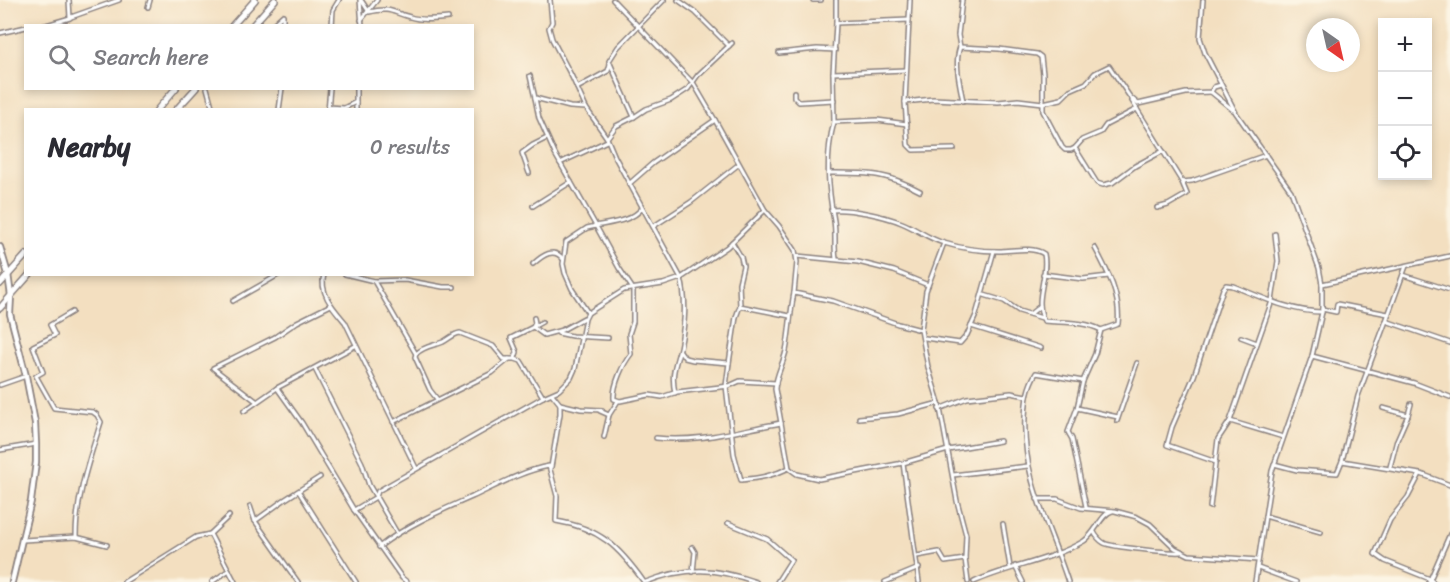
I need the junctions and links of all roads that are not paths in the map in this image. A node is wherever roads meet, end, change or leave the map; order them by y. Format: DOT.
graph roads {
  1 [pos="69,0"];
  2 [pos="119,0"];
  3 [pos="150,0"];
  4 [pos="255,0"];
  5 [pos="275,0"];
  6 [pos="337,0"];
  7 [pos="360,0"];
  8 [pos="377,0"];
  9 [pos="550,0"];
  10 [pos="613,0"];
  11 [pos="664,0"];
  12 [pos="678,0"];
  13 [pos="813,0"];
  14 [pos="821,0"];
  15 [pos="836,0"];
  16 [pos="910,0"];
  17 [pos="962,0"];
  18 [pos="1203,0"];
  19 [pos="148,7"];
  20 [pos="369,12"];
  21 [pos="71,17"];
  22 [pos="448,18"];
  23 [pos="362,20"];
  24 [pos="909,20"];
  25 [pos="836,23"];
  26 [pos="49,24"];
  27 [pos="234,24"];
  28 [pos="254,24"];
  29 [pos="272,24"];
  30 [pos="283,24"];
  31 [pos="332,24"];
  32 [pos="362,24"];
  33 [pos="24,27"];
  34 [pos="637,27"];
  35 [pos="0,33"];
  36 [pos="960,47"];
  37 [pos="834,50"];
  38 [pos="779,53"];
  39 [pos="610,64"];
  40 [pos="906,70"];
  41 [pos="833,73"];
  42 [pos="530,76"];
  43 [pos="693,83"];
  44 [pos="1221,85"];
  45 [pos="578,88"];
  46 [pos="174,90"];
  47 [pos="194,90"];
  48 [pos="208,90"];
  49 [pos="282,90"];
  50 [pos="330,90"];
  51 [pos="356,90"];
  52 [pos="794,92"];
  53 [pos="1211,92"];
  54 [pos="1130,97"];
  55 [pos="535,98"];
  56 [pos="834,100"];
  57 [pos="963,101"];
  58 [pos="356,102"];
  59 [pos="905,102"];
  60 [pos="1043,103"];
  61 [pos="159,108"];
  62 [pos="178,108"];
  63 [pos="212,108"];
  64 [pos="279,108"];
  65 [pos="328,108"];
  66 [pos="347,108"];
  67 [pos="356,108"];
  68 [pos="586,108"];
  69 [pos="1137,109"];
  70 [pos="1236,113"];
  71 [pos="634,117"];
  72 [pos="715,120"];
  73 [pos="834,122"];
  74 [pos="907,124"];
  75 [pos="547,138"];
  76 [pos="607,140"];
  77 [pos="1075,148"];
  78 [pos="954,149"];
  79 [pos="1164,151"];
  80 [pos="1266,154"];
  81 [pos="560,163"];
  82 [pos="740,164"];
  83 [pos="530,172"];
  84 [pos="829,173"];
  85 [pos="571,182"];
  86 [pos="1182,182"];
  87 [pos="629,184"];
  88 [pos="920,191"];
  89 [pos="533,206"];
  90 [pos="642,208"];
  91 [pos="1157,208"];
  92 [pos="765,210"];
  93 [pos="831,210"];
  94 [pos="596,226"];
  95 [pos="654,226"];
  96 [pos="1275,234"];
  97 [pos="732,242"];
  98 [pos="944,243"];
  99 [pos="0,247"];
  100 [pos="1095,248"];
  101 [pos="994,251"];
  102 [pos="797,256"];
  103 [pos="1450,256"];
  104 [pos="24,257"];
  105 [pos="563,259"];
  106 [pos="836,259"];
  107 [pos="533,264"];
  108 [pos="1406,266"];
  109 [pos="8,274"];
  110 [pos="1043,274"];
  111 [pos="1403,275"];
  112 [pos="28,276"];
  113 [pos="277,276"];
  114 [pos="324,276"];
  115 [pos="353,276"];
  116 [pos="381,276"];
  117 [pos="1109,276"];
  118 [pos="681,278"];
  119 [pos="381,280"];
  120 [pos="374,281"];
  121 [pos="0,284"];
  122 [pos="1322,284"];
  123 [pos="928,285"];
  124 [pos="454,287"];
  125 [pos="633,289"];
  126 [pos="1450,290"];
  127 [pos="794,292"];
  128 [pos="984,295"];
  129 [pos="11,296"];
  130 [pos="1272,301"];
  131 [pos="233,302"];
  132 [pos="331,305"];
  133 [pos="740,306"];
  134 [pos="1040,306"];
  135 [pos="0,308"];
  136 [pos="1322,311"];
  137 [pos="72,312"];
  138 [pos="1030,314"];
  139 [pos="1388,314"];
  140 [pos="587,315"];
  141 [pos="790,316"];
  142 [pos="534,318"];
  143 [pos="1042,318"];
  144 [pos="1386,321"];
  145 [pos="542,322"];
  146 [pos="971,326"];
  147 [pos="533,327"];
  148 [pos="921,330"];
  149 [pos="1101,330"];
  150 [pos="556,332"];
  151 [pos="581,335"];
  152 [pos="1241,337"];
  153 [pos="608,338"];
  154 [pos="925,338"];
  155 [pos="1257,343"];
  156 [pos="1450,343"];
  157 [pos="355,346"];
  158 [pos="1041,348"];
  159 [pos="679,349"];
  160 [pos="416,354"];
  161 [pos="1312,356"];
  162 [pos="515,358"];
  163 [pos="509,360"];
  164 [pos="729,363"];
  165 [pos="1137,363"];
  166 [pos="315,369"];
  167 [pos="1368,370"];
  168 [pos="26,376"];
  169 [pos="1083,381"];
  170 [pos="776,383"];
  171 [pos="0,385"];
  172 [pos="726,386"];
  173 [pos="277,388"];
  174 [pos="675,393"];
  175 [pos="552,394"];
  176 [pos="1026,396"];
  177 [pos="543,397"];
  178 [pos="1450,397"];
  179 [pos="437,399"];
  180 [pos="256,401"];
  181 [pos="618,401"];
  182 [pos="939,403"];
  183 [pos="560,404"];
  184 [pos="1411,404"];
  185 [pos="1077,408"];
  186 [pos="1383,408"];
  187 [pos="939,409"];
  188 [pos="244,411"];
  189 [pos="390,414"];
  190 [pos="609,415"];
  191 [pos="1408,415"];
  192 [pos="402,417"];
  193 [pos="859,418"];
  194 [pos="1230,421"];
  195 [pos="393,422"];
  196 [pos="781,423"];
  197 [pos="732,433"];
  198 [pos="604,437"];
  199 [pos="1283,437"];
  200 [pos="656,438"];
  201 [pos="1000,441"];
  202 [pos="36,444"];
  203 [pos="0,450"];
  204 [pos="948,450"];
  205 [pos="1342,460"];
  206 [pos="1216,462"];
  207 [pos="903,463"];
  208 [pos="1274,464"];
  209 [pos="1028,466"];
  210 [pos="1390,467"];
  211 [pos="416,468"];
  212 [pos="551,468"];
  213 [pos="789,468"];
  214 [pos="1420,474"];
  215 [pos="952,475"];
  216 [pos="320,477"];
  217 [pos="1450,485"];
  218 [pos="299,492"];
  219 [pos="376,497"];
  220 [pos="1037,499"];
  221 [pos="250,506"];
  222 [pos="1086,507"];
  223 [pos="1210,507"];
  224 [pos="354,510"];
  225 [pos="1115,511"];
  226 [pos="229,516"];
  227 [pos="1265,516"];
  228 [pos="255,521"];
  229 [pos="728,524"];
  230 [pos="1003,524"];
  231 [pos="1094,532"];
  232 [pos="1321,532"];
  233 [pos="397,533"];
  234 [pos="210,534"];
  235 [pos="1450,534"];
  236 [pos="76,537"];
  237 [pos="23,540"];
  238 [pos="107,545"];
  239 [pos="379,547"];
  240 [pos="692,548"];
  241 [pos="1058,552"];
  242 [pos="1183,552"];
  243 [pos="916,556"];
  244 [pos="965,559"];
  245 [pos="1258,560"];
  246 [pos="1015,566"];
  247 [pos="1010,567"];
  248 [pos="1257,567"];
  249 [pos="918,568"];
  250 [pos="229,570"];
  251 [pos="693,572"];
  252 [pos="742,580"];
  253 [pos="1431,581"];
  254 [pos="12,582"];
  255 [pos="124,582"];
  256 [pos="212,582"];
  257 [pos="235,582"];
  258 [pos="298,582"];
  259 [pos="356,582"];
  260 [pos="407,582"];
  261 [pos="645,582"];
  262 [pos="756,582"];
  263 [pos="777,582"];
  264 [pos="885,582"];
  265 [pos="919,582"];
  266 [pos="968,582"];
  267 [pos="974,582"];
  268 [pos="1023,582"];
  269 [pos="1068,582"];
  270 [pos="1255,582"];
  271 [pos="1296,582"];
  1 -- 21 [label="street"];
  2 -- 21 [label="street"];
  3 -- 19 [label="street"];
  4 -- 27 [label="highway"];
  5 -- 28 [label="highway"];
  6 -- 31 [label="street"];
  7 -- 20 [label="street"];
  7 -- 23 [label="street"];
  8 -- 20 [label="street"];
  9 -- 45 [label="street"];
  10 -- 34 [label="street"];
  11 -- 34 [label="street"];
  12 -- 43 [label="street"];
  13 -- 14 [label="street"];
  15 -- 25 [label="street"];
  16 -- 24 [label="street"];
  17 -- 36 [label="street"];
  18 -- 44 [label="street"];
  20 -- 22 [label="street"];
  20 -- 23 [label="street"];
  21 -- 26 [label="street"];
  23 -- 32 [label="street"];
  24 -- 25 [label="street"];
  24 -- 40 [label="street"];
  25 -- 37 [label="street"];
  29 -- 30 [label="street"];
  33 -- 35 [label="street"];
  34 -- 39 [label="street"];
  34 -- 43 [label="street"];
  36 -- 57 [label="street"];
  36 -- 60 [label="street"];
  37 -- 38 [label="street"];
  37 -- 41 [label="street"];
  39 -- 45 [label="street"];
  39 -- 71 [label="street"];
  40 -- 41 [label="street"];
  40 -- 59 [label="street"];
  41 -- 56 [label="street"];
  42 -- 55 [label="street"];
  43 -- 71 [label="street"];
  43 -- 72 [label="street"];
  44 -- 53 [label="street"];
  44 -- 70 [label="street"];
  45 -- 68 [label="street"];
  46 -- 61 [label="highway"];
  47 -- 62 [label="highway"];
  48 -- 63 [label="street"];
  49 -- 64 [label="street"];
  50 -- 65 [label="street"];
  51 -- 58 [label="street"];
  52 -- 56 [label="street"];
  53 -- 54 [label="street"];
  53 -- 70 [label="street"];
  54 -- 60 [label="street"];
  54 -- 69 [label="street"];
  55 -- 68 [label="street"];
  55 -- 75 [label="street"];
  56 -- 73 [label="street"];
  57 -- 59 [label="street"];
  57 -- 60 [label="street"];
  58 -- 66 [label="street"];
  58 -- 67 [label="street"];
  59 -- 74 [label="street"];
  60 -- 77 [label="street"];
  68 -- 76 [label="street"];
  69 -- 77 [label="street"];
  69 -- 79 [label="street"];
  70 -- 80 [label="street"];
  71 -- 76 [label="street"];
  72 -- 82 [label="street"];
  72 -- 87 [label="street"];
  73 -- 74 [label="street"];
  73 -- 84 [label="street"];
  74 -- 78 [label="street"];
  75 -- 81 [label="street"];
  75 -- 83 [label="street"];
  76 -- 81 [label="street"];
  76 -- 87 [label="street"];
  77 -- 79 [label="street"];
  79 -- 86 [label="street"];
  80 -- 86 [label="street"];
  80 -- 122 [label="street"];
  81 -- 85 [label="street"];
  82 -- 92 [label="street"];
  82 -- 95 [label="street"];
  84 -- 88 [label="street"];
  84 -- 93 [label="street"];
  85 -- 89 [label="street"];
  85 -- 94 [label="street"];
  86 -- 91 [label="street"];
  87 -- 90 [label="street"];
  90 -- 94 [label="street"];
  90 -- 95 [label="street"];
  92 -- 97 [label="street"];
  92 -- 102 [label="street"];
  93 -- 98 [label="street"];
  93 -- 106 [label="street"];
  94 -- 105 [label="street"];
  94 -- 125 [label="street"];
  95 -- 118 [label="street"];
  96 -- 130 [label="street"];
  97 -- 118 [label="street"];
  97 -- 133 [label="street"];
  98 -- 101 [label="street"];
  98 -- 123 [label="street"];
  99 -- 109 [label="street"];
  100 -- 117 [label="street"];
  101 -- 110 [label="street"];
  101 -- 146 [label="street"];
  102 -- 106 [label="street"];
  102 -- 127 [label="street"];
  103 -- 108 [label="street"];
  104 -- 109 [label="highway"];
  105 -- 107 [label="street"];
  105 -- 140 [label="street"];
  106 -- 123 [label="street"];
  108 -- 111 [label="street"];
  108 -- 122 [label="street"];
  109 -- 121 [label="highway"];
  109 -- 129 [label="street"];
  110 -- 117 [label="street"];
  110 -- 134 [label="street"];
  111 -- 126 [label="street"];
  111 -- 139 [label="street"];
  112 -- 129 [label="highway"];
  113 -- 131 [label="street"];
  114 -- 132 [label="street"];
  115 -- 120 [label="street"];
  116 -- 119 [label="street"];
  117 -- 149 [label="street"];
  118 -- 125 [label="street"];
  118 -- 159 [label="street"];
  119 -- 120 [label="street"];
  119 -- 124 [label="street"];
  120 -- 160 [label="street"];
  122 -- 136 [label="street"];
  123 -- 148 [label="street"];
  125 -- 140 [label="street"];
  125 -- 181 [label="street"];
  127 -- 141 [label="street"];
  127 -- 148 [label="street"];
  128 -- 138 [label="street"];
  129 -- 135 [label="highway"];
  129 -- 168 [label="street"];
  130 -- 136 [label="street"];
  130 -- 155 [label="street"];
  130 -- 206 [label="street"];
  132 -- 157 [label="street"];
  132 -- 180 [label="street"];
  133 -- 141 [label="street"];
  133 -- 164 [label="street"];
  134 -- 138 [label="street"];
  134 -- 143 [label="street"];
  136 -- 139 [label="street"];
  136 -- 161 [label="street"];
  137 -- 236 [label="street"];
  138 -- 143 [label="street"];
  139 -- 144 [label="street"];
  140 -- 150 [label="street"];
  140 -- 151 [label="street"];
  141 -- 170 [label="street"];
  142 -- 147 [label="street"];
  143 -- 149 [label="street"];
  144 -- 156 [label="street"];
  144 -- 167 [label="street"];
  145 -- 147 [label="street"];
  146 -- 154 [label="street"];
  146 -- 158 [label="street"];
  147 -- 150 [label="street"];
  147 -- 162 [label="street"];
  148 -- 182 [label="street"];
  149 -- 169 [label="street"];
  150 -- 151 [label="street"];
  151 -- 153 [label="street"];
  151 -- 175 [label="street"];
  152 -- 155 [label="street"];
  155 -- 194 [label="street"];
  157 -- 166 [label="street"];
  157 -- 189 [label="street"];
  159 -- 164 [label="street"];
  159 -- 174 [label="street"];
  160 -- 163 [label="street"];
  160 -- 179 [label="street"];
  161 -- 167 [label="street"];
  161 -- 199 [label="street"];
  162 -- 163 [label="street"];
  162 -- 177 [label="street"];
  163 -- 179 [label="street"];
  164 -- 172 [label="street"];
  165 -- 185 [label="street"];
  166 -- 173 [label="street"];
  166 -- 219 [label="street"];
  167 -- 178 [label="street"];
  167 -- 205 [label="street"];
  168 -- 171 [label="street"];
  168 -- 202 [label="street"];
  169 -- 176 [label="street"];
  169 -- 185 [label="street"];
  170 -- 172 [label="street"];
  170 -- 196 [label="street"];
  172 -- 174 [label="street"];
  172 -- 197 [label="street"];
  173 -- 180 [label="street"];
  173 -- 224 [label="street"];
  174 -- 181 [label="street"];
  175 -- 177 [label="street"];
  175 -- 183 [label="street"];
  176 -- 187 [label="street"];
  176 -- 209 [label="street"];
  177 -- 211 [label="street"];
  179 -- 192 [label="street"];
  180 -- 188 [label="street"];
  181 -- 190 [label="street"];
  182 -- 187 [label="street"];
  182 -- 193 [label="street"];
  183 -- 190 [label="street"];
  183 -- 212 [label="street"];
  184 -- 191 [label="street"];
  185 -- 222 [label="street"];
  186 -- 191 [label="street"];
  187 -- 204 [label="street"];
  189 -- 192 [label="street"];
  189 -- 195 [label="street"];
  190 -- 198 [label="street"];
  191 -- 210 [label="street"];
  192 -- 195 [label="street"];
  194 -- 199 [label="street"];
  194 -- 206 [label="street"];
  195 -- 211 [label="street"];
  196 -- 197 [label="street"];
  196 -- 213 [label="street"];
  197 -- 200 [label="street"];
  197 -- 213 [label="street"];
  199 -- 208 [label="street"];
  201 -- 204 [label="street"];
  202 -- 203 [label="street"];
  202 -- 237 [label="street"];
  204 -- 207 [label="street"];
  204 -- 215 [label="street"];
  205 -- 208 [label="street"];
  205 -- 210 [label="street"];
  206 -- 223 [label="street"];
  207 -- 213 [label="street"];
  207 -- 243 [label="street"];
  208 -- 227 [label="street"];
  209 -- 215 [label="street"];
  209 -- 220 [label="street"];
  210 -- 214 [label="street"];
  211 -- 219 [label="street"];
  212 -- 233 [label="street"];
  212 -- 261 [label="street"];
  214 -- 217 [label="street"];
  214 -- 253 [label="street"];
  215 -- 244 [label="street"];
  216 -- 218 [label="street"];
  218 -- 228 [label="street"];
  218 -- 259 [label="street"];
  219 -- 224 [label="street"];
  219 -- 233 [label="street"];
  220 -- 222 [label="street"];
  220 -- 241 [label="street"];
  221 -- 228 [label="street"];
  222 -- 225 [label="street"];
  224 -- 239 [label="street"];
  225 -- 231 [label="street"];
  225 -- 242 [label="street"];
  226 -- 234 [label="street"];
  227 -- 232 [label="street"];
  227 -- 245 [label="street"];
  228 -- 258 [label="street"];
  229 -- 263 [label="street"];
  230 -- 247 [label="street"];
  231 -- 241 [label="street"];
  231 -- 242 [label="street"];
  233 -- 239 [label="street"];
  234 -- 250 [label="street"];
  234 -- 255 [label="street"];
  235 -- 253 [label="street"];
  236 -- 237 [label="street"];
  236 -- 238 [label="street"];
  237 -- 254 [label="street"];
  239 -- 260 [label="street"];
  240 -- 251 [label="street"];
  241 -- 246 [label="street"];
  241 -- 269 [label="street"];
  242 -- 245 [label="street"];
  243 -- 244 [label="street"];
  243 -- 249 [label="street"];
  244 -- 266 [label="street"];
  245 -- 248 [label="street"];
  246 -- 247 [label="street"];
  246 -- 268 [label="street"];
  247 -- 267 [label="street"];
  248 -- 270 [label="street"];
  248 -- 271 [label="street"];
  249 -- 264 [label="street"];
  249 -- 265 [label="street"];
  250 -- 256 [label="street"];
  250 -- 257 [label="street"];
  251 -- 252 [label="street"];
  251 -- 261 [label="street"];
  252 -- 262 [label="street"];
}
